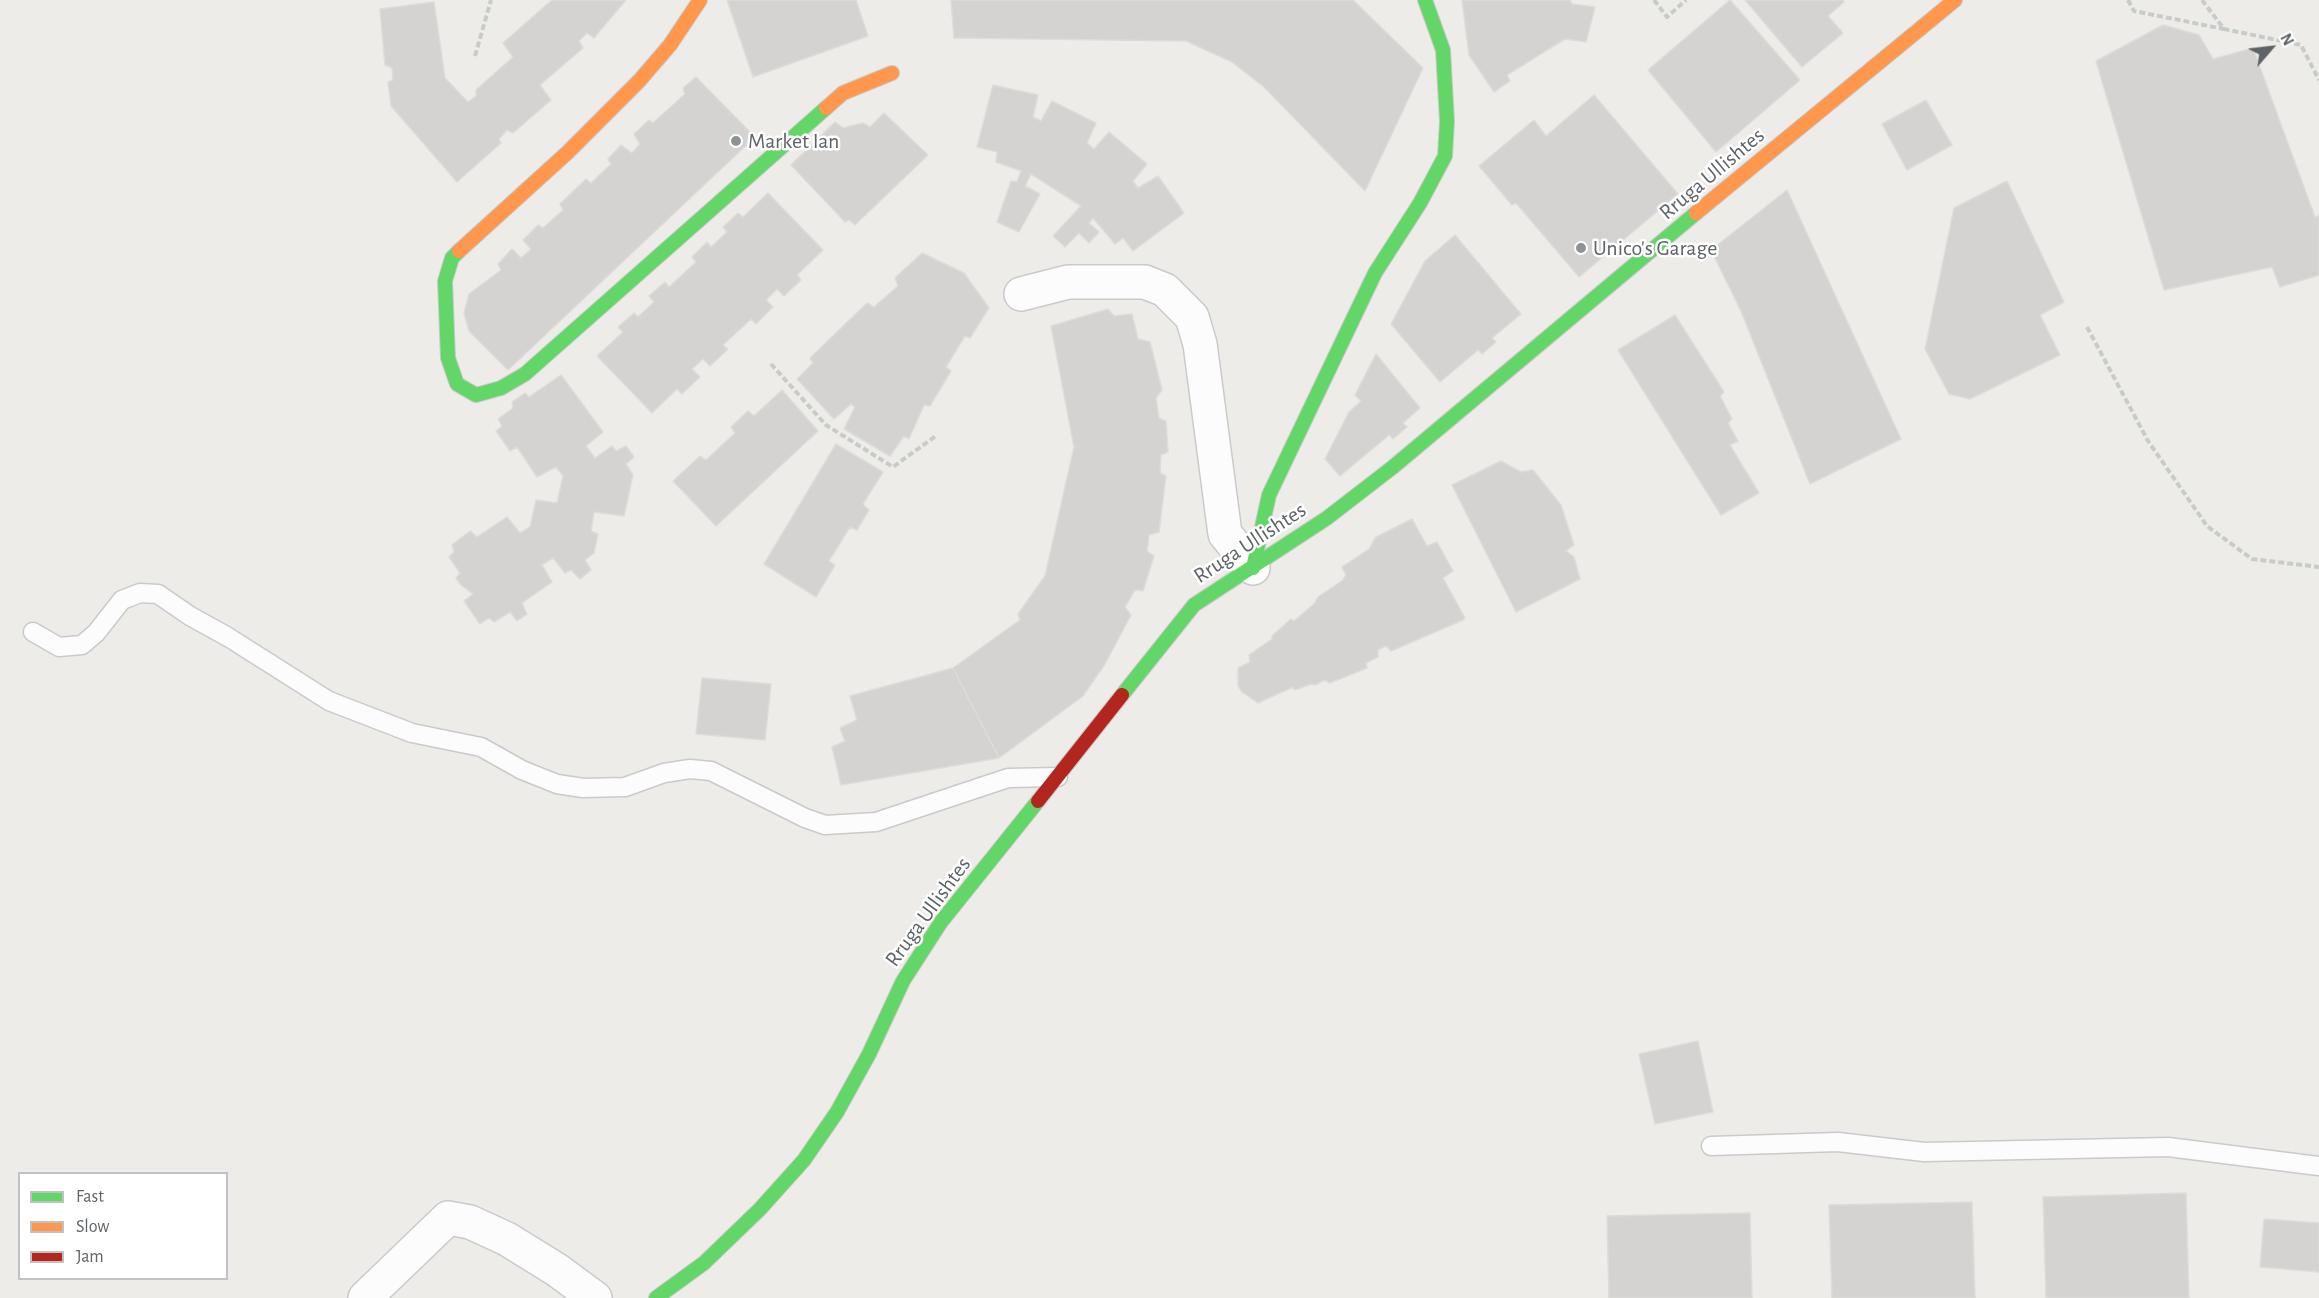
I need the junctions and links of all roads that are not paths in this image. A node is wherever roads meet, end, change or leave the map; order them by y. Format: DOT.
graph roads {
  1 [pos="700,0"];
  2 [pos="1425,0"];
  3 [pos="1955,0"];
  4 [pos="892,73"];
  5 [pos="1021,294"];
  6 [pos="1253,568"];
  7 [pos="33,632"];
  8 [pos="1058,777"];
  9 [pos="1711,1146"];
  10 [pos="2319,1166"];
  11 [pos="365,1298"];
  12 [pos="595,1298"];
  13 [pos="656,1298"];
  1 -- 4 [label="street"];
  2 -- 6 [label="street"];
  3 -- 6 [label="street, Rruga Ullishtes"];
  5 -- 6 [label="street"];
  6 -- 8 [label="street, Rruga Ullishtes"];
  7 -- 8 [label="lane"];
  8 -- 13 [label="street, Rruga Ullishtes"];
  9 -- 10 [label="lane"];
  11 -- 12 [label="street"];
}
